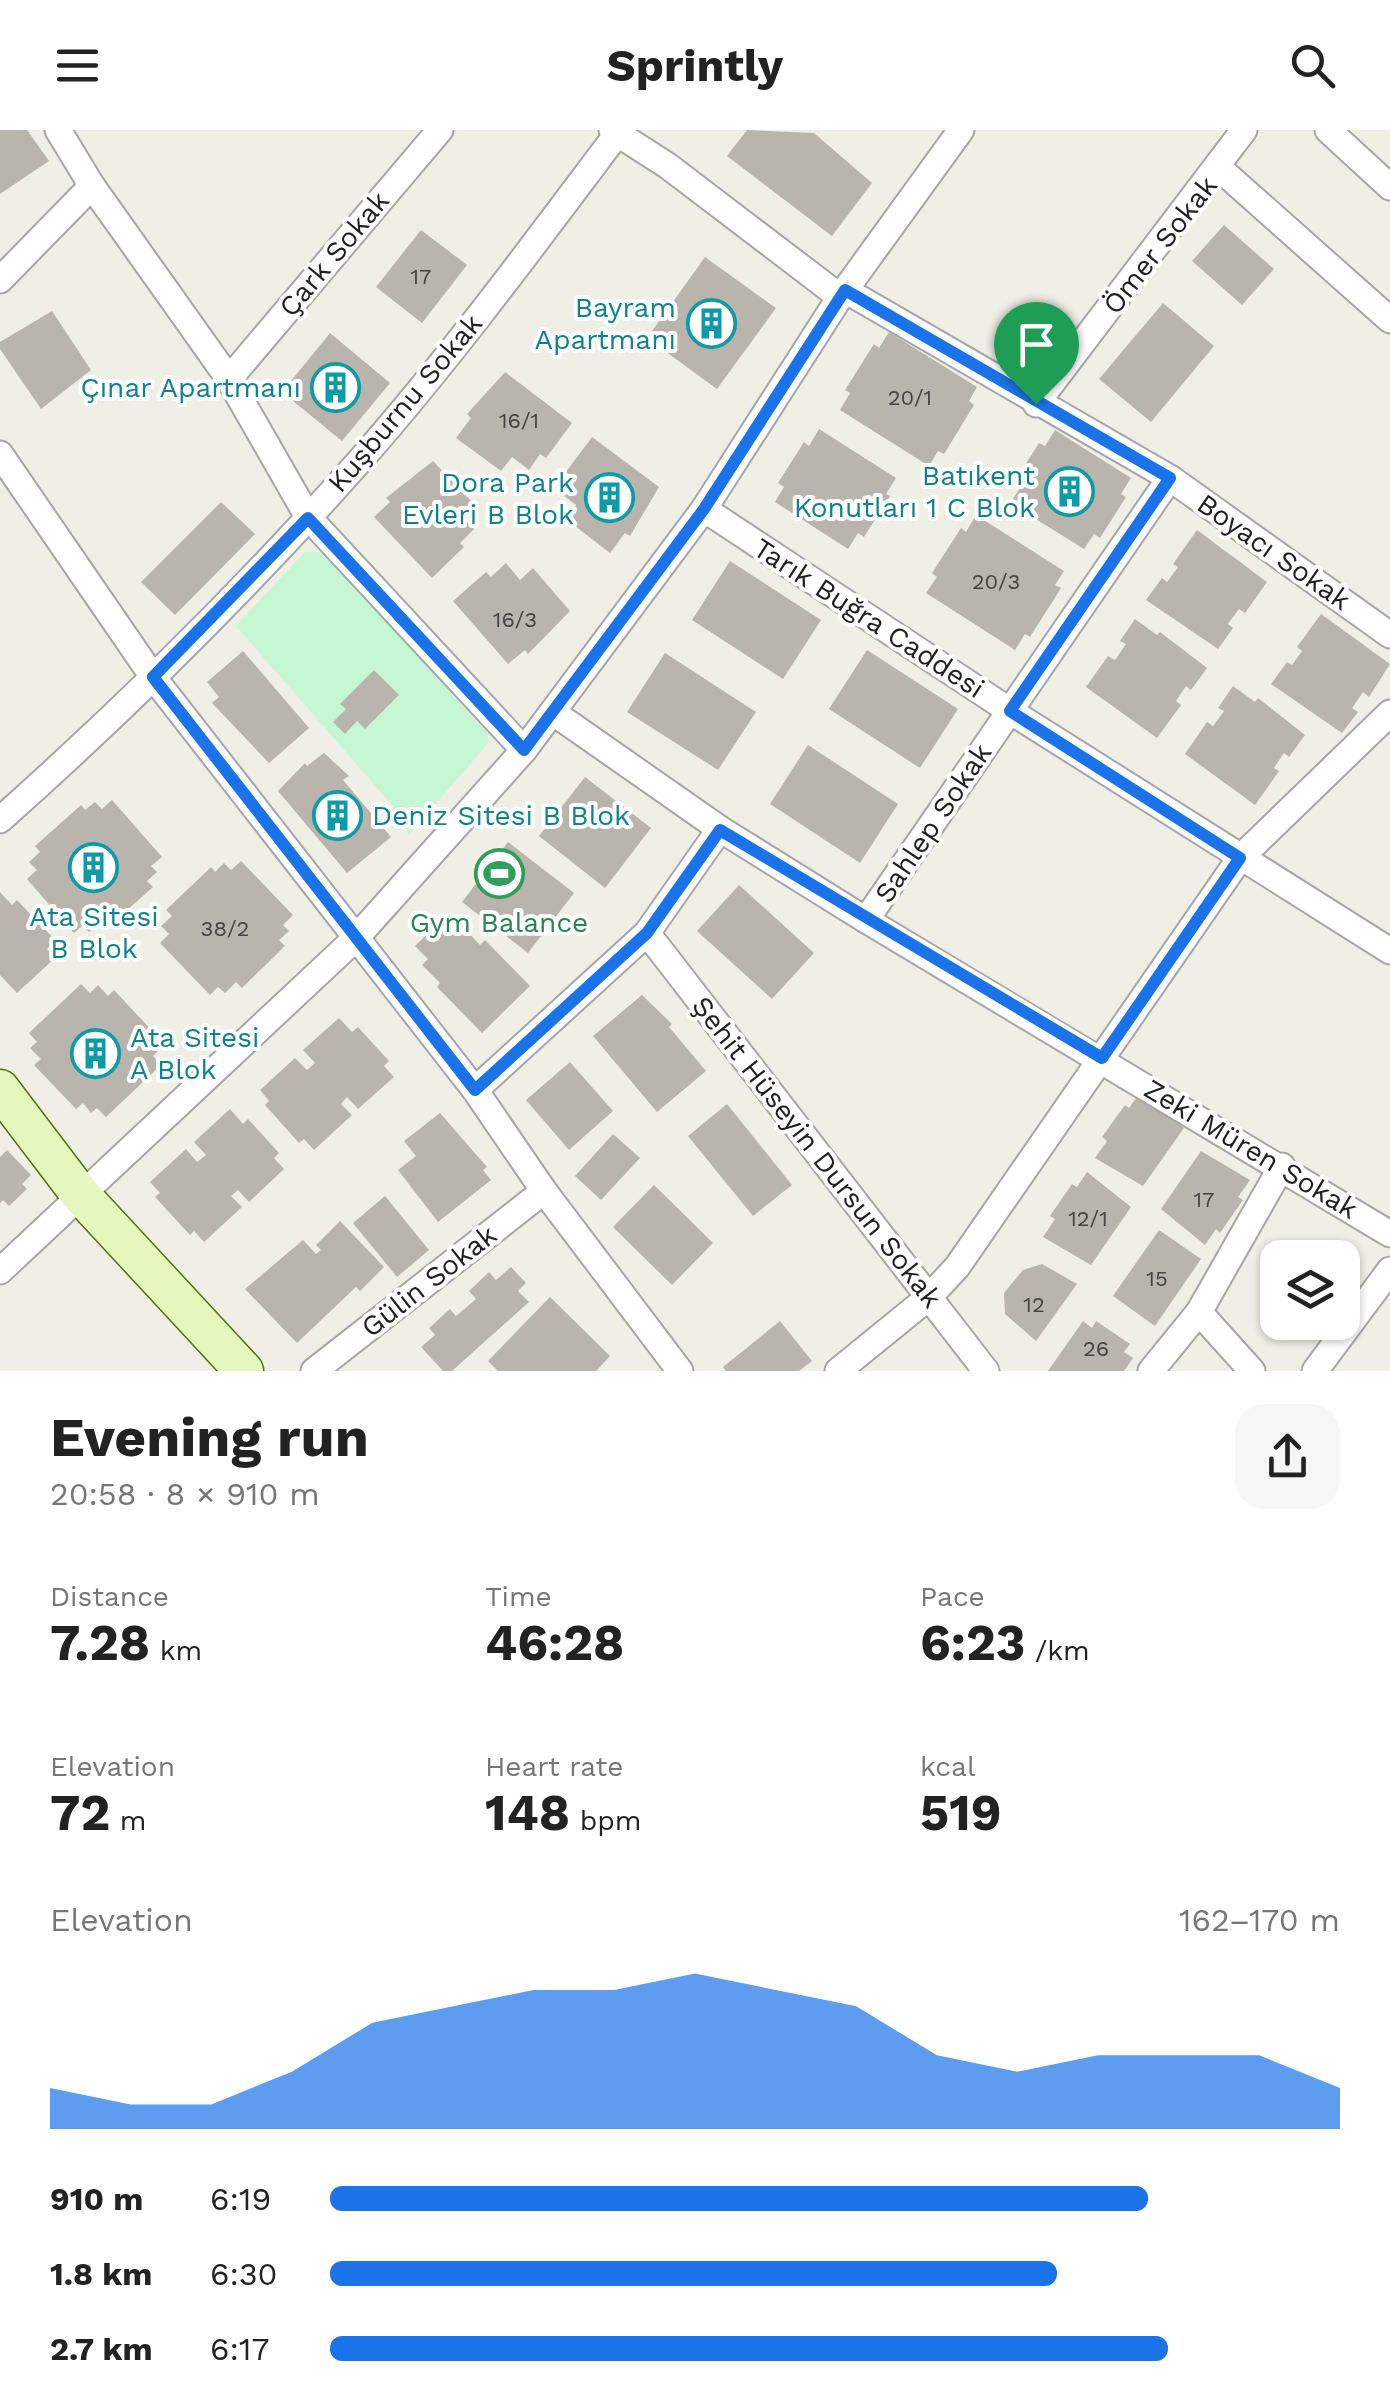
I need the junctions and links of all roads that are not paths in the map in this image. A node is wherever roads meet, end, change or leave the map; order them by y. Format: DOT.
graph roads {
  1 [pos="58,130"];
  2 [pos="440,130"];
  3 [pos="961,130"];
  4 [pos="1244,130"];
  5 [pos="1328,130"];
  6 [pos="614,132"];
  7 [pos="1219,168"];
  8 [pos="92,186"];
  9 [pos="1390,187"];
  10 [pos="0,280"];
  11 [pos="842,294"];
  12 [pos="1390,320"];
  13 [pos="229,379"];
  14 [pos="1036,404"];
  15 [pos="2,461"];
  16 [pos="1170,478"];
  17 [pos="704,509"];
  18 [pos="308,518"];
  19 [pos="1390,636"];
  20 [pos="153,677"];
  21 [pos="1010,711"];
  22 [pos="1390,712"];
  23 [pos="554,713"];
  24 [pos="524,750"];
  25 [pos="0,820"];
  26 [pos="720,830"];
  27 [pos="1240,858"];
  28 [pos="866,920"];
  29 [pos="647,933"];
  30 [pos="356,938"];
  31 [pos="1390,951"];
  32 [pos="1102,1058"];
  33 [pos="0,1089"];
  34 [pos="475,1090"];
  35 [pos="1282,1166"];
  36 [pos="544,1191"];
  37 [pos="79,1193"];
  38 [pos="1390,1234"];
  39 [pos="1390,1270"];
  40 [pos="0,1272"];
  41 [pos="929,1297"];
  42 [pos="1199,1312"];
  43 [pos="244,1371"];
  44 [pos="314,1371"];
  45 [pos="680,1371"];
  46 [pos="838,1371"];
  47 [pos="986,1371"];
  48 [pos="1151,1371"];
  49 [pos="1252,1371"];
  50 [pos="1315,1371"];
  1 -- 8 [label="street"];
  2 -- 13 [label="street, Çark Sokak"];
  3 -- 11 [label="street"];
  4 -- 7 [label="street, Ömer Sokak"];
  5 -- 9 [label="street"];
  6 -- 11 [label="street, Boyacı Sokak"];
  6 -- 18 [label="street, Kuşburnu Sokak"];
  7 -- 12 [label="street"];
  7 -- 14 [label="street, Ömer Sokak"];
  8 -- 10 [label="street"];
  8 -- 13 [label="street"];
  11 -- 14 [label="street, Boyacı Sokak"];
  11 -- 17 [label="street"];
  13 -- 18 [label="street"];
  14 -- 16 [label="street, Boyacı Sokak"];
  15 -- 20 [label="street"];
  16 -- 19 [label="street, Boyacı Sokak"];
  16 -- 21 [label="street, Sahlep Sokak"];
  17 -- 21 [label="street, Tarık Buğra Caddesi"];
  17 -- 23 [label="street"];
  18 -- 20 [label="street, Kuşburnu Sokak"];
  18 -- 24 [label="street"];
  20 -- 25 [label="street, Kuşburnu Sokak"];
  20 -- 30 [label="street"];
  21 -- 27 [label="street, Tarık Buğra Caddesi"];
  21 -- 28 [label="street, Sahlep Sokak"];
  22 -- 27 [label="street"];
  23 -- 24 [label="street"];
  23 -- 26 [label="street, Zeki Müren Sokak"];
  24 -- 30 [label="street"];
  26 -- 28 [label="street, Zeki Müren Sokak"];
  26 -- 29 [label="street"];
  27 -- 31 [label="street, Tarık Buğra Caddesi"];
  27 -- 32 [label="street"];
  28 -- 32 [label="street, Zeki Müren Sokak"];
  29 -- 34 [label="street"];
  29 -- 41 [label="street, Şehit Hüseyin Dursun Sokak"];
  30 -- 34 [label="street"];
  30 -- 37 [label="street"];
  32 -- 35 [label="street, Zeki Müren Sokak"];
  32 -- 41 [label="street"];
  33 -- 37 [label="main road"];
  34 -- 36 [label="street"];
  35 -- 38 [label="street, Zeki Müren Sokak"];
  35 -- 42 [label="street"];
  36 -- 44 [label="street, Gülin Sokak"];
  36 -- 45 [label="street"];
  37 -- 40 [label="street"];
  37 -- 43 [label="main road"];
  39 -- 50 [label="street"];
  41 -- 46 [label="street"];
  41 -- 47 [label="street, Şehit Hüseyin Dursun Sokak"];
  42 -- 48 [label="street"];
  42 -- 49 [label="street"];
}
